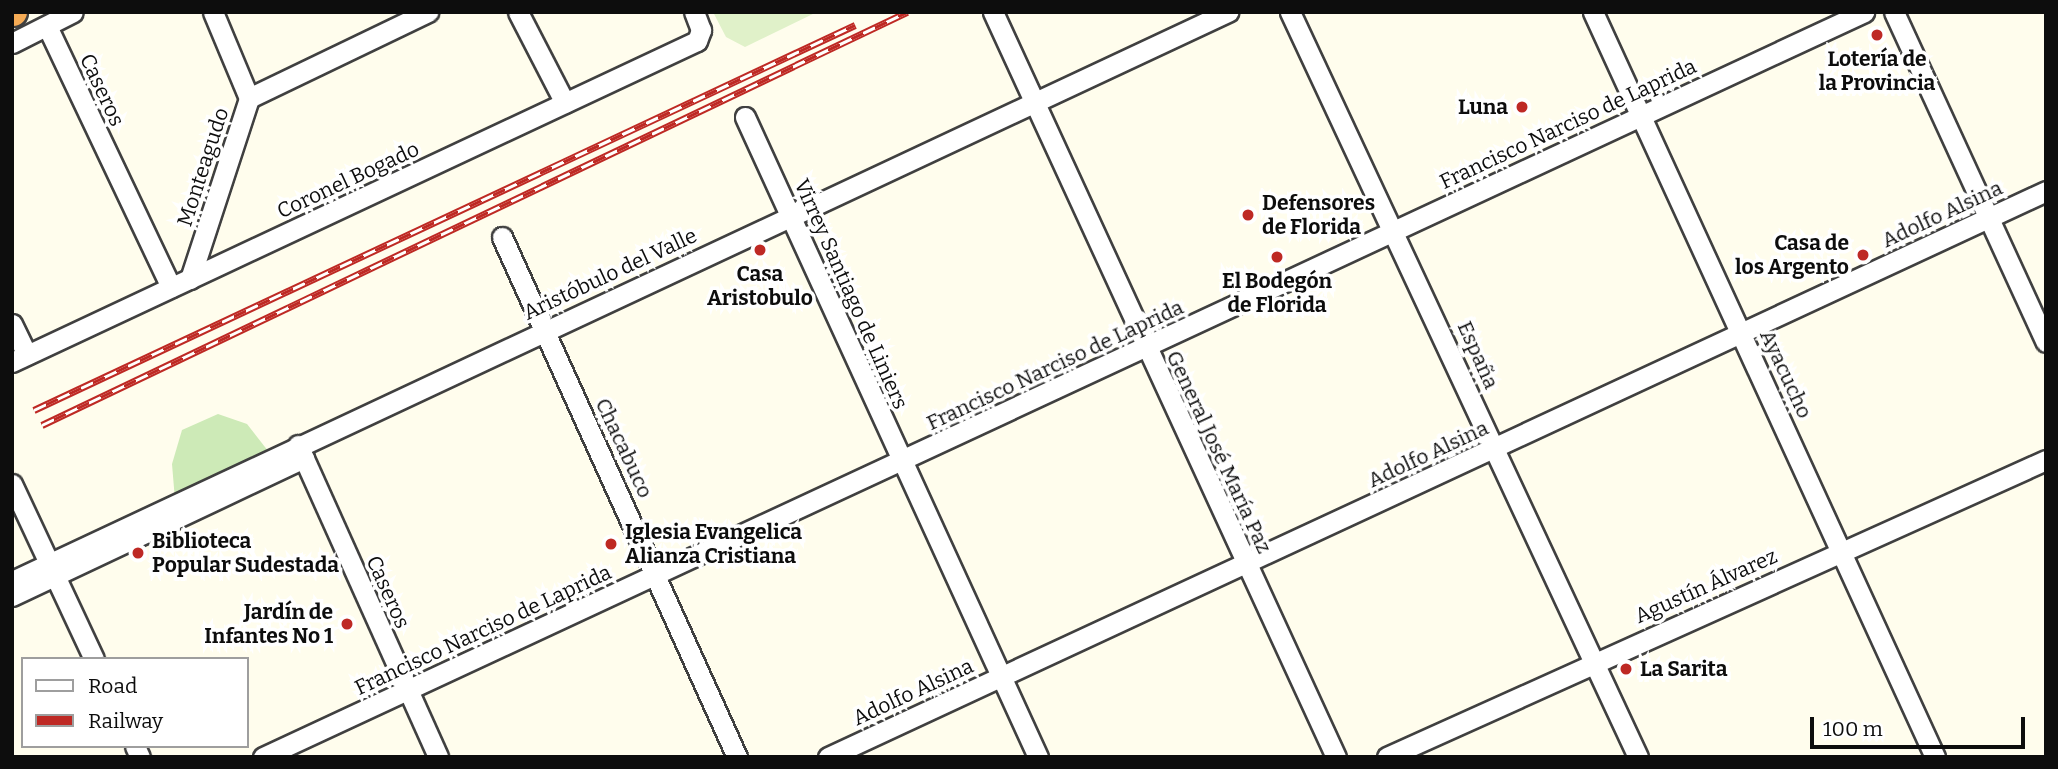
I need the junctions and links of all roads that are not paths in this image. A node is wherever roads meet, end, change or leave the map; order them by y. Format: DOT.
graph roads {
  1 [pos="73,12"];
  2 [pos="213,12"];
  3 [pos="428,12"];
  4 [pos="517,12"];
  5 [pos="694,12"];
  6 [pos="993,12"];
  7 [pos="1228,12"];
  8 [pos="1290,12"];
  9 [pos="1593,12"];
  10 [pos="1864,12"];
  11 [pos="1894,12"];
  12 [pos="47,26"];
  13 [pos="12,43"];
  14 [pos="249,98"];
  15 [pos="1034,100"];
  16 [pos="565,103"];
  17 [pos="1641,114"];
  18 [pos="745,117"];
  19 [pos="2046,191"];
  20 [pos="790,216"];
  21 [pos="1987,218"];
  22 [pos="1396,230"];
  23 [pos="502,237"];
  24 [pos="190,279"];
  25 [pos="171,287"];
  26 [pos="12,324"];
  27 [pos="545,330"];
  28 [pos="1741,333"];
  29 [pos="2046,342"];
  30 [pos="1147,348"];
  31 [pos="20,358"];
  32 [pos="1495,448"];
  33 [pos="301,451"];
  34 [pos="902,460"];
  35 [pos="2046,460"];
  36 [pos="12,484"];
  37 [pos="1842,549"];
  38 [pos="1245,563"];
  39 [pos="52,570"];
  40 [pos="657,573"];
  41 [pos="12,581"];
  42 [pos="12,596"];
  43 [pos="93,657"];
  44 [pos="1591,663"];
  45 [pos="1002,676"];
  46 [pos="408,691"];
  47 [pos="263,757"];
  48 [pos="438,757"];
  49 [pos="737,757"];
  50 [pos="828,757"];
  51 [pos="1038,757"];
  52 [pos="1336,757"];
  53 [pos="1387,757"];
  54 [pos="1638,757"];
  55 [pos="1935,757"];
  1 -- 12 [label="street"];
  2 -- 14 [label="street"];
  3 -- 14 [label="street, Monteagudo"];
  4 -- 16 [label="street"];
  5 -- 16 [label="street, Coronel Bogado"];
  6 -- 15 [label="street, General José María Paz"];
  7 -- 15 [label="street, Aristóbulo del Valle"];
  8 -- 22 [label="street, España"];
  9 -- 17 [label="street, Ayacucho"];
  10 -- 17 [label="street, Francisco Narciso de Laprida"];
  11 -- 21 [label="street"];
  12 -- 13 [label="street"];
  12 -- 25 [label="street, Caseros"];
  14 -- 24 [label="street, Monteagudo"];
  15 -- 20 [label="street, Aristóbulo del Valle"];
  15 -- 30 [label="street, General José María Paz"];
  16 -- 24 [label="street, Coronel Bogado"];
  17 -- 22 [label="street, Francisco Narciso de Laprida"];
  17 -- 28 [label="street, Ayacucho"];
  18 -- 20 [label="street, Virrey Santiago de Liniers"];
  19 -- 21 [label="street, Adolfo Alsina"];
  20 -- 27 [label="street, Aristóbulo del Valle"];
  20 -- 34 [label="street, Virrey Santiago de Liniers"];
  21 -- 28 [label="street, Adolfo Alsina"];
  21 -- 29 [label="street"];
  22 -- 30 [label="street, Francisco Narciso de Laprida"];
  22 -- 32 [label="street, España"];
  23 -- 27 [label="street, Chacabuco"];
  24 -- 25 [label="street, Coronel Bogado"];
  25 -- 31 [label="street, Coronel Bogado"];
  26 -- 31 [label="street"];
  27 -- 33 [label="street, Aristóbulo del Valle"];
  27 -- 40 [label="street, Chacabuco"];
  28 -- 32 [label="street, Adolfo Alsina"];
  28 -- 37 [label="street, Ayacucho"];
  30 -- 34 [label="street, Francisco Narciso de Laprida"];
  30 -- 38 [label="street, General José María Paz"];
  32 -- 38 [label="street, Adolfo Alsina"];
  32 -- 44 [label="street, España"];
  33 -- 39 [label="street, Aristóbulo del Valle"];
  33 -- 46 [label="street, Caseros"];
  34 -- 40 [label="street, Francisco Narciso de Laprida"];
  34 -- 45 [label="street, Virrey Santiago de Liniers"];
  35 -- 37 [label="street, Agustín Álvarez"];
  36 -- 39 [label="street"];
  37 -- 44 [label="street, Agustín Álvarez"];
  37 -- 55 [label="street, Ayacucho"];
  38 -- 45 [label="street, Adolfo Alsina"];
  38 -- 52 [label="street, General José María Paz"];
  39 -- 41 [label="street, Aristóbulo del Valle"];
  39 -- 42 [label="street, Aristóbulo del Valle"];
  39 -- 43 [label="street"];
  40 -- 46 [label="street, Francisco Narciso de Laprida"];
  40 -- 49 [label="street, Chacabuco"];
  44 -- 53 [label="street, Agustín Álvarez"];
  44 -- 54 [label="street, España"];
  45 -- 50 [label="street, Adolfo Alsina"];
  45 -- 51 [label="street, Virrey Santiago de Liniers"];
  46 -- 47 [label="street, Francisco Narciso de Laprida"];
  46 -- 48 [label="street, Caseros"];
}
